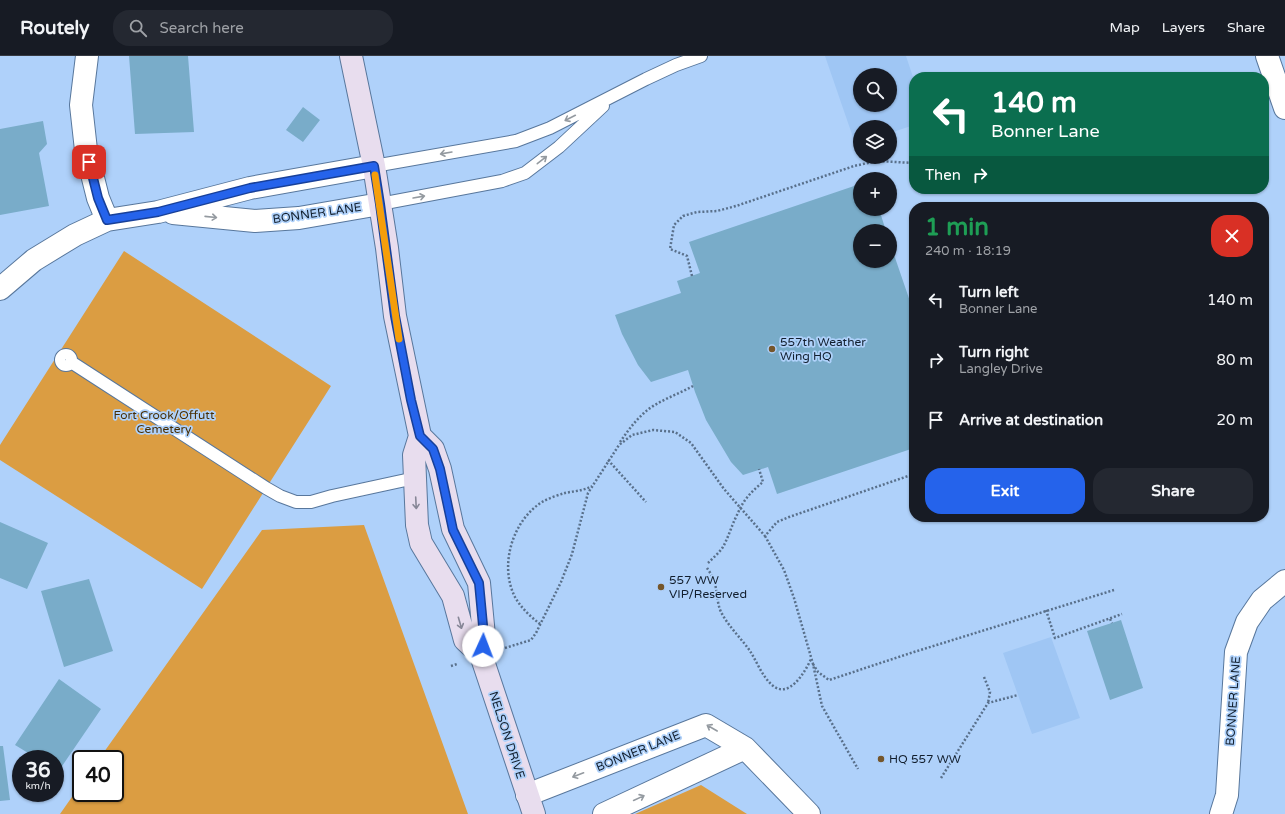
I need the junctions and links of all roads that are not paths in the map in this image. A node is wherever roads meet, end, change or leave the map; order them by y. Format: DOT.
graph roads {
  1 [pos="87,56"];
  2 [pos="351,56"];
  3 [pos="701,56"];
  4 [pos="1267,56"];
  5 [pos="617,93"];
  6 [pos="1285,108"];
  7 [pos="374,166"];
  8 [pos="380,204"];
  9 [pos="158,212"];
  10 [pos="107,220"];
  11 [pos="0,289"];
  12 [pos="71,362"];
  13 [pos="420,436"];
  14 [pos="415,478"];
  15 [pos="1285,581"];
  16 [pos="481,656"];
  17 [pos="745,748"];
  18 [pos="530,804"];
  19 [pos="604,814"];
  20 [pos="809,814"];
  21 [pos="1221,814"];
  1 -- 10 [label="street"];
  2 -- 7 [label="street, NELSON DRIVE"];
  3 -- 5 [label="lane"];
  4 -- 6 [label="street"];
  5 -- 7 [label="lane, one-way"];
  8 -- 5 [label="lane, one-way"];
  7 -- 8 [label="street, NELSON DRIVE"];
  7 -- 9 [label="street, BONNER LANE"];
  9 -- 8 [label="street, BONNER LANE, one-way"];
  8 -- 13 [label="street, NELSON DRIVE"];
  9 -- 10 [label="street, BONNER LANE"];
  10 -- 11 [label="street, BONNER LANE"];
  12 -- 14 [label="lane"];
  13 -- 14 [label="street, NELSON DRIVE"];
  13 -- 16 [label="street, NELSON DRIVE"];
  14 -- 16 [label="street, NELSON DRIVE, one-way"];
  15 -- 21 [label="street, BONNER LANE"];
  16 -- 18 [label="street, NELSON DRIVE"];
  17 -- 18 [label="street, BONNER LANE, one-way"];
  19 -- 17 [label="street, one-way"];
  17 -- 20 [label="street, BONNER LANE"];
}
